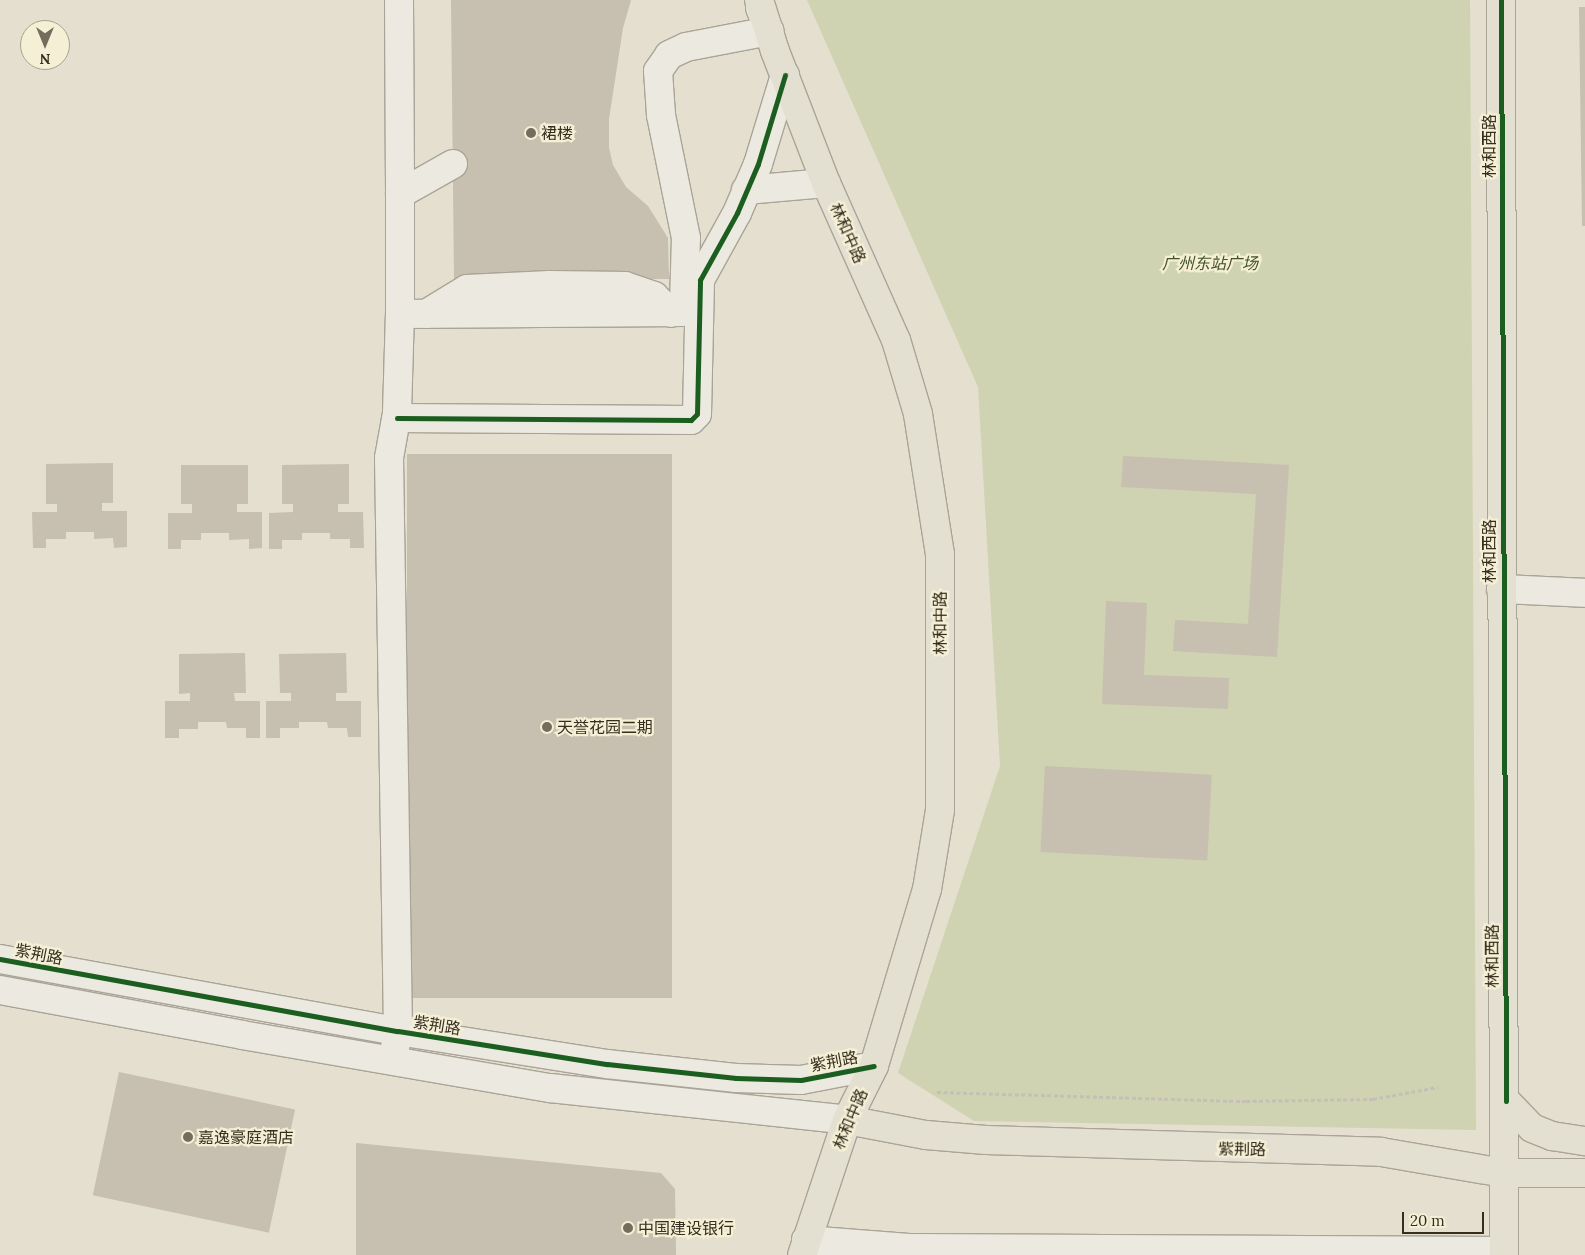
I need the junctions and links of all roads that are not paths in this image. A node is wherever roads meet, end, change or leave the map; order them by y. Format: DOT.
graph roads {
  1 [pos="398,0"];
  2 [pos="758,0"];
  3 [pos="765,0"];
  4 [pos="1501,0"];
  5 [pos="769,31"];
  6 [pos="785,76"];
  7 [pos="453,164"];
  8 [pos="826,183"];
  9 [pos="746,190"];
  10 [pos="400,194"];
  11 [pos="685,313"];
  12 [pos="413,314"];
  13 [pos="396,418"];
  14 [pos="1502,589"];
  15 [pos="1585,593"];
  16 [pos="0,959"];
  17 [pos="0,990"];
  18 [pos="398,1031"];
  19 [pos="392,1062"];
  20 [pos="874,1066"];
  21 [pos="1506,1101"];
  22 [pos="847,1120"];
  23 [pos="1585,1141"];
  24 [pos="1504,1173"];
  25 [pos="1585,1174"];
  26 [pos="804,1248"];
  27 [pos="1504,1253"];
  1 -- 10 [label="street"];
  2 -- 5 [label="main road, 林和中路"];
  3 -- 5 [label="main road"];
  4 -- 14 [label="main road, 林和西路"];
  5 -- 6 [label="main road, 林和中路"];
  5 -- 11 [label="street"];
  6 -- 8 [label="main road, 林和中路"];
  6 -- 9 [label="street"];
  7 -- 10 [label="street"];
  8 -- 9 [label="street"];
  8 -- 20 [label="main road, 林和中路"];
  9 -- 11 [label="street"];
  10 -- 12 [label="street"];
  11 -- 12 [label="street"];
  11 -- 13 [label="street"];
  12 -- 13 [label="street"];
  13 -- 18 [label="street"];
  14 -- 15 [label="street"];
  14 -- 21 [label="main road, 林和西路"];
  16 -- 18 [label="street, 紫荆路"];
  17 -- 19 [label="street, 紫荆路"];
  18 -- 19 [label="street"];
  18 -- 20 [label="street, 紫荆路"];
  19 -- 22 [label="street, 紫荆路"];
  20 -- 22 [label="main road, 林和中路"];
  21 -- 23 [label="main road"];
  21 -- 24 [label="main road, 林和西路"];
  22 -- 24 [label="main road, 紫荆路"];
  22 -- 26 [label="main road, 林和中路"];
  24 -- 25 [label="main road, 紫荆路"];
  24 -- 27 [label="main road, 林和西路"];
  26 -- 27 [label="street"];
}
